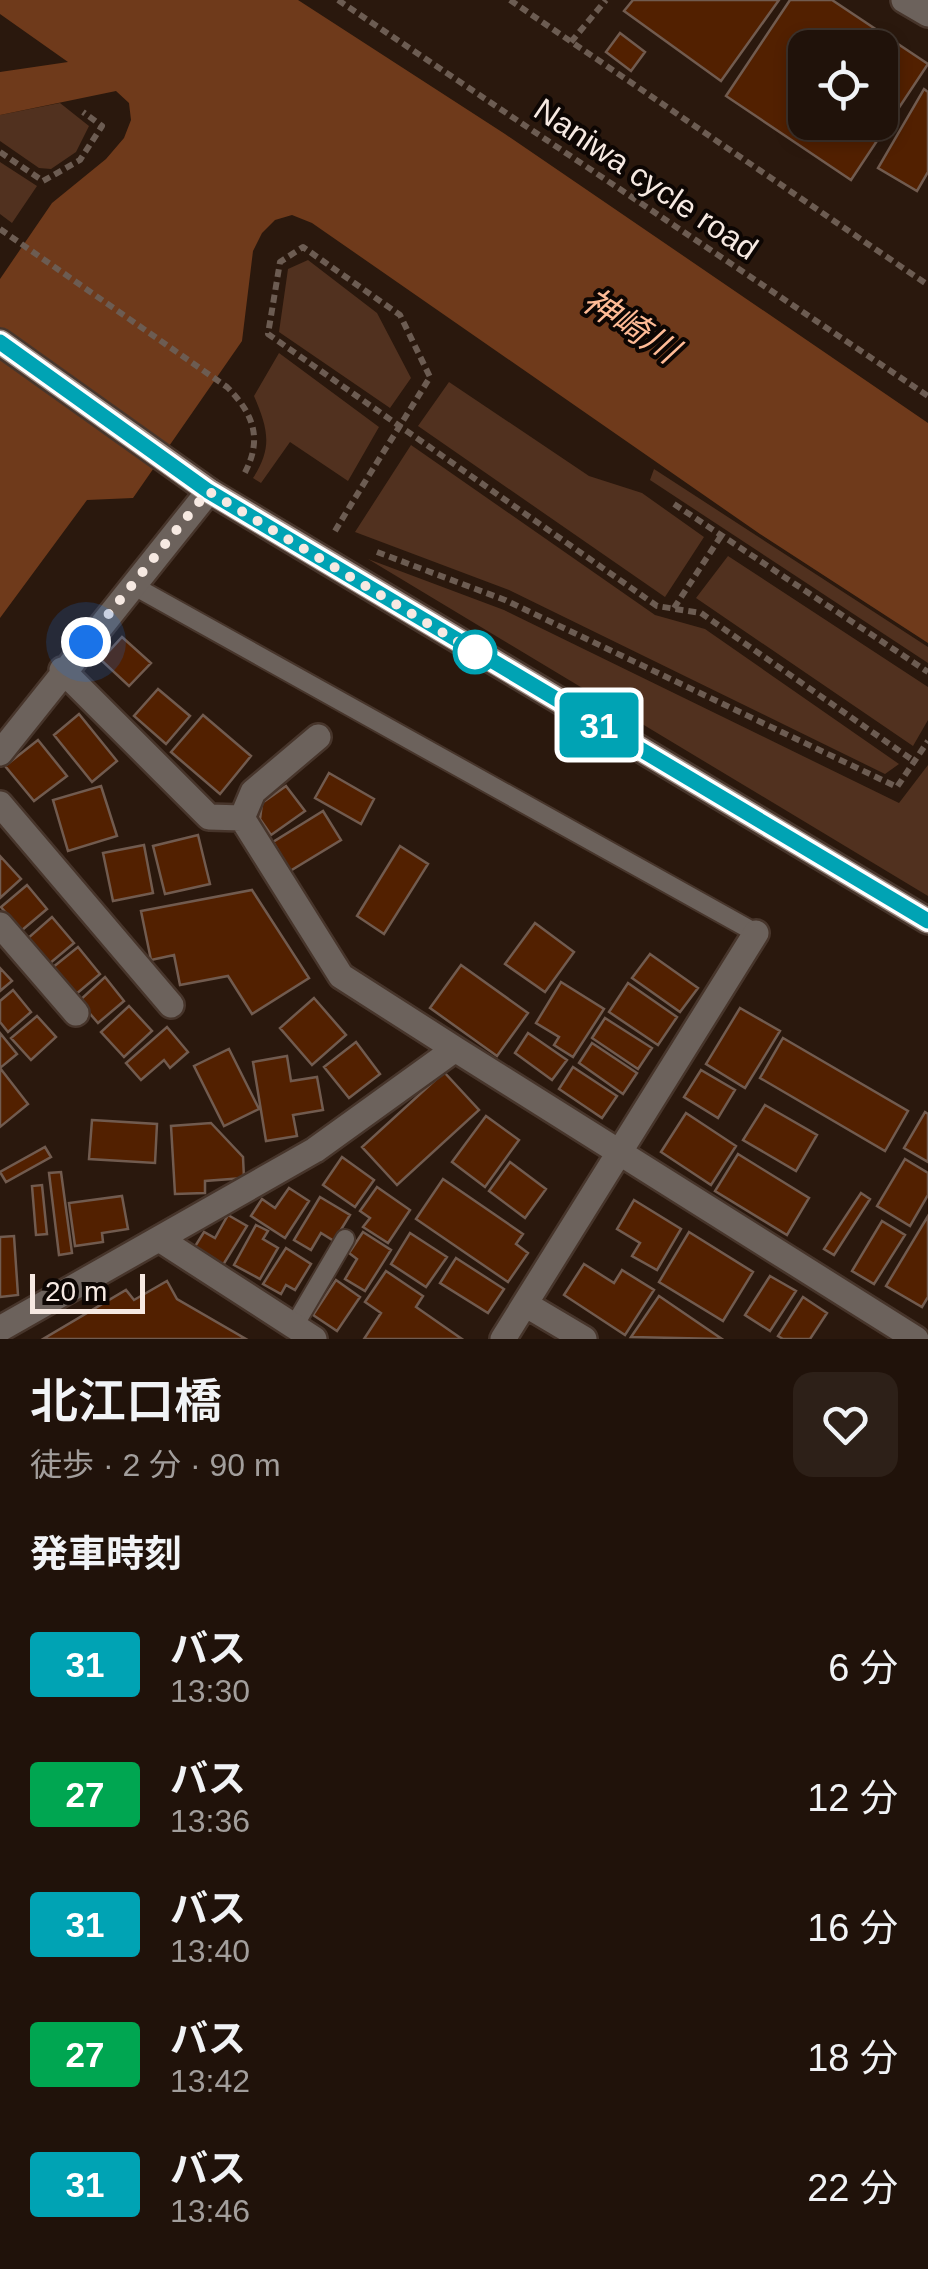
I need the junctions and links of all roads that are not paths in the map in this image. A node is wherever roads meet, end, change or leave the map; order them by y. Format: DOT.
graph roads {
  1 [pos="904,0"];
  2 [pos="928,14"];
  3 [pos="0,342"];
  4 [pos="208,491"];
  5 [pos="134,586"];
  6 [pos="62,670"];
  7 [pos="318,737"];
  8 [pos="0,753"];
  9 [pos="0,804"];
  10 [pos="242,818"];
  11 [pos="928,922"];
  12 [pos="0,925"];
  13 [pos="756,933"];
  14 [pos="171,1005"];
  15 [pos="76,1013"];
  16 [pos="455,1049"];
  17 [pos="620,1151"];
  18 [pos="345,1239"];
  19 [pos="161,1240"];
  20 [pos="525,1304"];
  21 [pos="0,1329"];
  22 [pos="304,1332"];
  23 [pos="503,1339"];
  24 [pos="584,1339"];
  25 [pos="916,1339"];
  1 -- 2 [label="street"];
  3 -- 4 [label="street"];
  4 -- 5 [label="street"];
  4 -- 11 [label="street"];
  5 -- 6 [label="street"];
  5 -- 13 [label="lane"];
  6 -- 8 [label="street"];
  6 -- 10 [label="street"];
  7 -- 10 [label="street"];
  9 -- 14 [label="street"];
  10 -- 16 [label="street"];
  12 -- 15 [label="street"];
  13 -- 17 [label="street"];
  16 -- 17 [label="street"];
  16 -- 19 [label="street"];
  17 -- 20 [label="street"];
  17 -- 25 [label="street"];
  18 -- 22 [label="lane"];
  19 -- 21 [label="street"];
  19 -- 22 [label="street"];
  20 -- 23 [label="street"];
  20 -- 24 [label="street"];
}
